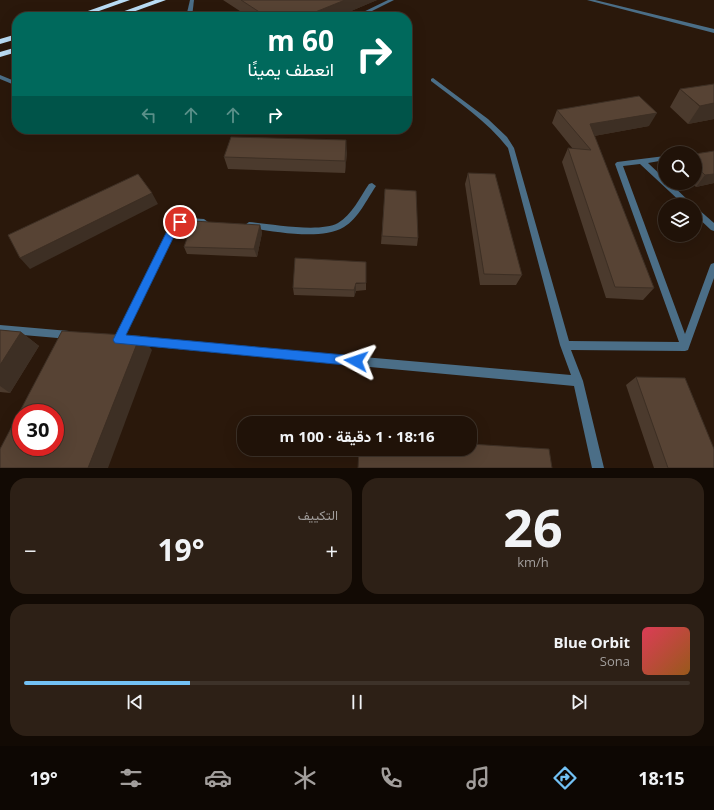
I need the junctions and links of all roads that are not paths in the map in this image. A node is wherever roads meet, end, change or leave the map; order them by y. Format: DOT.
graph roads {
  1 [pos="126,0"];
  2 [pos="162,0"];
  3 [pos="192,0"];
  4 [pos="392,0"];
  5 [pos="589,0"];
  6 [pos="90,12"];
  7 [pos="127,12"];
  8 [pos="189,12"];
  9 [pos="367,12"];
  10 [pos="714,31"];
  11 [pos="12,38"];
  12 [pos="0,42"];
  13 [pos="12,51"];
  14 [pos="0,55"];
  15 [pos="0,77"];
  16 [pos="433,80"];
  17 [pos="12,82"];
  18 [pos="658,159"];
  19 [pos="642,161"];
  20 [pos="658,176"];
  21 [pos="372,186"];
  22 [pos="673,190"];
  23 [pos="681,198"];
  24 [pos="702,217"];
  25 [pos="214,222"];
  26 [pos="238,224"];
  27 [pos="714,228"];
  28 [pos="714,266"];
  29 [pos="0,329"];
  30 [pos="79,336"];
  31 [pos="565,345"];
  32 [pos="685,347"];
  33 [pos="578,381"];
  34 [pos="598,468"];
  1 -- 6 [label="highway"];
  2 -- 7 [label="highway"];
  3 -- 8 [label="street"];
  4 -- 9 [label="street"];
  5 -- 10 [label="street"];
  11 -- 12 [label="highway"];
  13 -- 14 [label="highway"];
  15 -- 17 [label="street"];
  16 -- 31 [label="street"];
  18 -- 19 [label="street"];
  19 -- 20 [label="street"];
  19 -- 32 [label="street"];
  21 -- 26 [label="street"];
  22 -- 23 [label="street"];
  24 -- 27 [label="street"];
  25 -- 33 [label="street"];
  28 -- 32 [label="street"];
  29 -- 30 [label="street"];
  31 -- 32 [label="street"];
  31 -- 33 [label="street"];
  33 -- 34 [label="street"];
}
